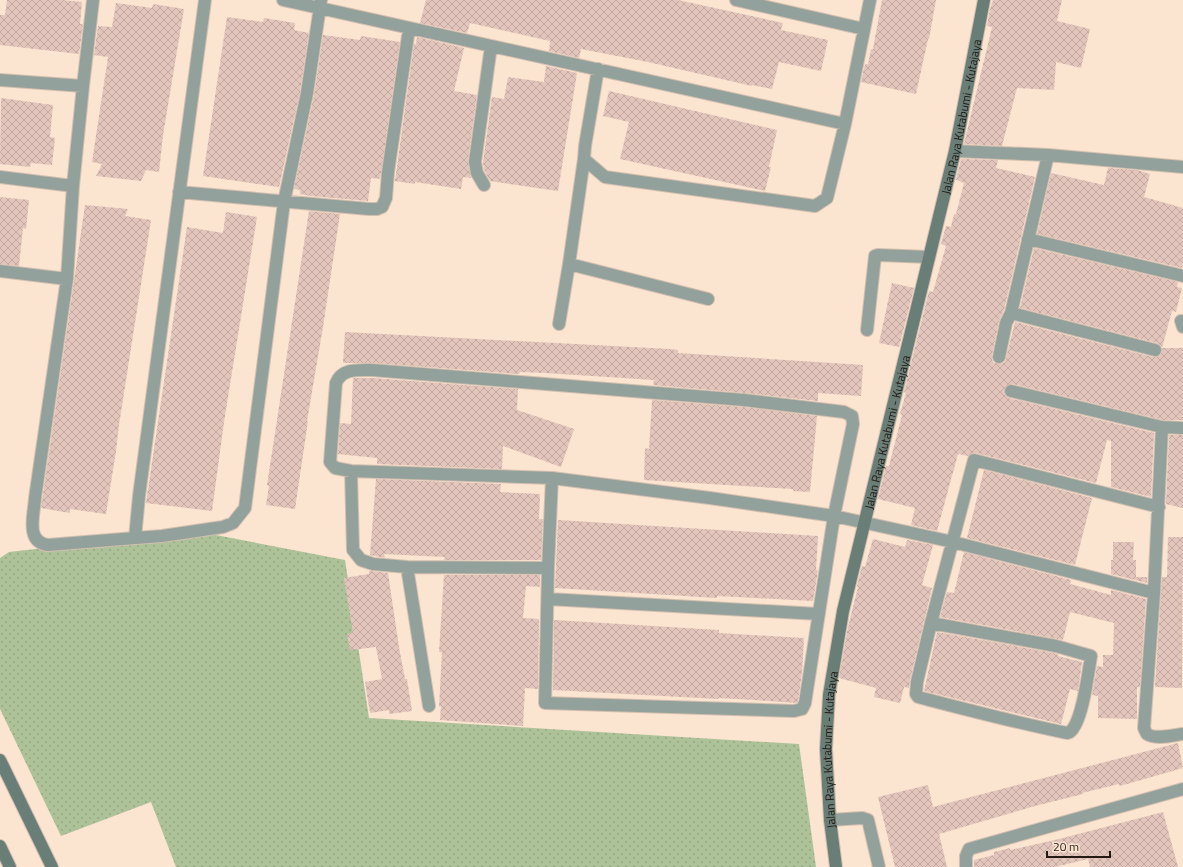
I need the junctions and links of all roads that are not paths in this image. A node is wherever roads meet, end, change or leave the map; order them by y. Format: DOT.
graph roads {
  1 [pos="94,0"];
  2 [pos="205,0"];
  3 [pos="283,0"];
  4 [pos="736,0"];
  5 [pos="870,0"];
  6 [pos="984,0"];
  7 [pos="321,4"];
  8 [pos="409,28"];
  9 [pos="864,28"];
  10 [pos="491,46"];
  11 [pos="598,69"];
  12 [pos="0,80"];
  13 [pos="83,86"];
  14 [pos="845,124"];
  15 [pos="955,151"];
  16 [pos="1048,155"];
  17 [pos="584,160"];
  18 [pos="1183,167"];
  19 [pos="0,177"];
  20 [pos="484,185"];
  21 [pos="73,186"];
  22 [pos="179,192"];
  23 [pos="284,202"];
  24 [pos="1028,239"];
  25 [pos="929,257"];
  26 [pos="569,264"];
  27 [pos="0,271"];
  28 [pos="1183,276"];
  29 [pos="68,279"];
  30 [pos="708,298"];
  31 [pos="1011,313"];
  32 [pos="559,324"];
  33 [pos="867,330"];
  34 [pos="1155,350"];
  35 [pos="1000,357"];
  36 [pos="1011,391"];
  37 [pos="1162,427"];
  38 [pos="1183,428"];
  39 [pos="351,471"];
  40 [pos="552,478"];
  41 [pos="1159,507"];
  42 [pos="834,516"];
  43 [pos="864,522"];
  44 [pos="135,538"];
  45 [pos="953,542"];
  46 [pos="407,567"];
  47 [pos="548,568"];
  48 [pos="1154,593"];
  49 [pos="548,599"];
  50 [pos="819,614"];
  51 [pos="931,623"];
  52 [pos="429,706"];
  53 [pos="1183,734"];
  54 [pos="0,760"];
  55 [pos="1183,790"];
  56 [pos="830,820"];
  57 [pos="0,846"];
  58 [pos="10,867"];
  59 [pos="52,867"];
  60 [pos="836,867"];
  61 [pos="879,867"];
  62 [pos="966,867"];
  1 -- 13 [label="street"];
  2 -- 22 [label="street"];
  3 -- 7 [label="street"];
  4 -- 9 [label="street"];
  5 -- 9 [label="street"];
  6 -- 15 [label="street, Jalan Raya Kutabumi - Kutajaya"];
  7 -- 8 [label="street"];
  7 -- 23 [label="street"];
  8 -- 10 [label="street"];
  8 -- 23 [label="street"];
  9 -- 14 [label="street"];
  10 -- 11 [label="street"];
  10 -- 20 [label="street"];
  11 -- 14 [label="street"];
  11 -- 17 [label="street"];
  12 -- 13 [label="street"];
  13 -- 21 [label="street"];
  14 -- 17 [label="street"];
  15 -- 16 [label="street"];
  15 -- 25 [label="street, Jalan Raya Kutabumi - Kutajaya"];
  16 -- 18 [label="street"];
  16 -- 24 [label="street"];
  17 -- 26 [label="street"];
  19 -- 21 [label="street"];
  21 -- 29 [label="street"];
  22 -- 23 [label="street"];
  22 -- 44 [label="street"];
  23 -- 44 [label="street"];
  24 -- 28 [label="street"];
  24 -- 31 [label="street"];
  25 -- 33 [label="street"];
  25 -- 43 [label="street, Jalan Raya Kutabumi - Kutajaya"];
  26 -- 30 [label="street"];
  26 -- 32 [label="street"];
  27 -- 29 [label="street"];
  29 -- 44 [label="street"];
  31 -- 34 [label="street"];
  31 -- 35 [label="street"];
  36 -- 37 [label="street"];
  37 -- 38 [label="street"];
  37 -- 41 [label="street"];
  39 -- 40 [label="street"];
  39 -- 42 [label="street"];
  39 -- 46 [label="street"];
  40 -- 42 [label="street"];
  40 -- 47 [label="street"];
  41 -- 45 [label="street"];
  41 -- 48 [label="street"];
  42 -- 43 [label="street"];
  42 -- 50 [label="street"];
  43 -- 45 [label="street"];
  43 -- 56 [label="street, Jalan Raya Kutabumi - Kutajaya"];
  45 -- 48 [label="street"];
  45 -- 51 [label="street"];
  46 -- 47 [label="street"];
  46 -- 52 [label="street"];
  47 -- 49 [label="street"];
  48 -- 53 [label="street"];
  49 -- 50 [label="street"];
  49 -- 50 [label="street"];
  51 -- 51 [label="street"];
  54 -- 59 [label="street"];
  55 -- 62 [label="street"];
  56 -- 60 [label="street, Jalan Raya Kutabumi - Kutajaya"];
  56 -- 61 [label="street"];
  57 -- 58 [label="street"];
}
